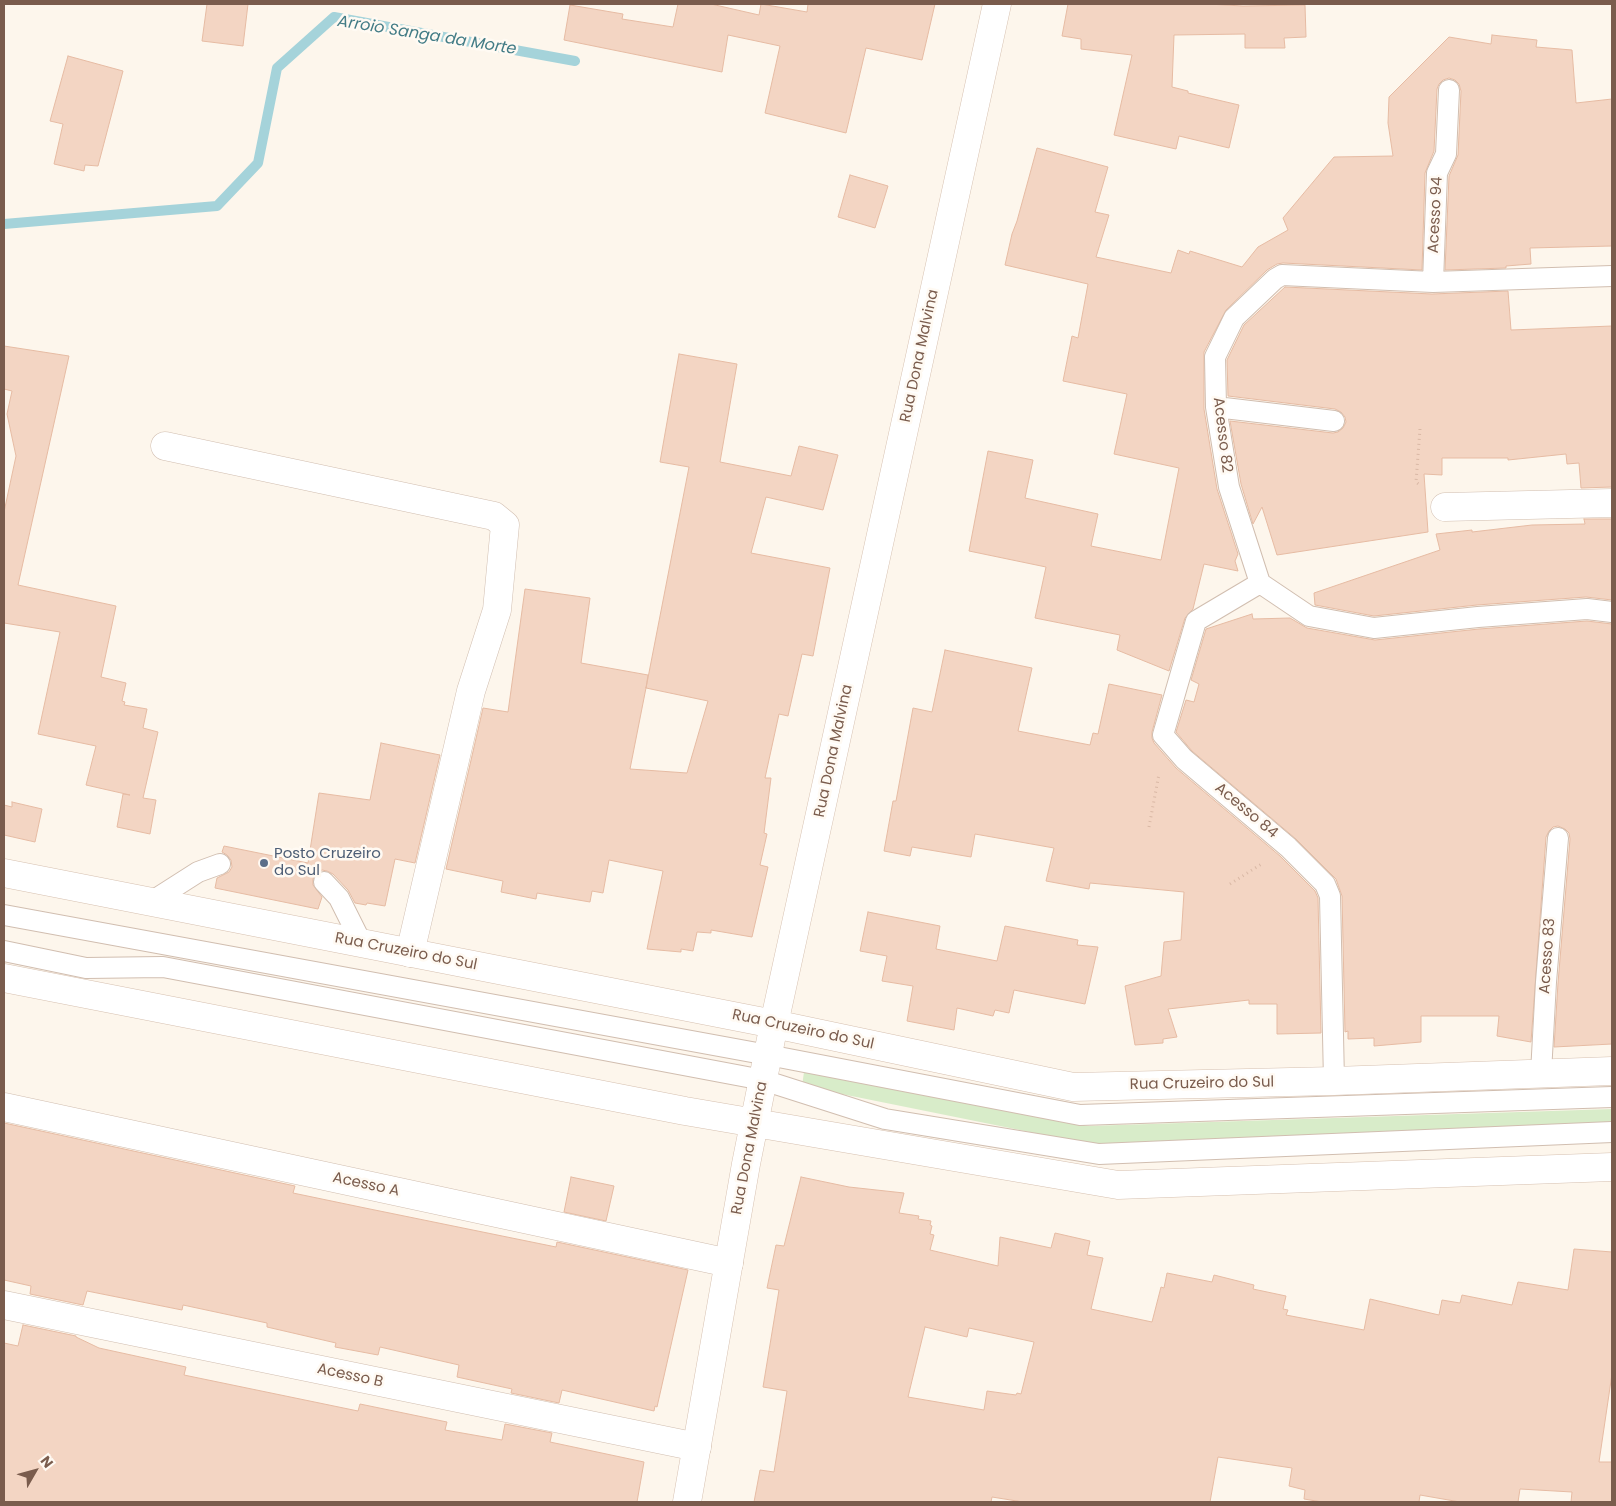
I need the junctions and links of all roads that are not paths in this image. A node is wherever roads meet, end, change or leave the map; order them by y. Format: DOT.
graph roads {
  1 [pos="997,4"];
  2 [pos="1449,90"];
  3 [pos="1612,276"];
  4 [pos="1433,282"];
  5 [pos="1216,407"];
  6 [pos="1334,421"];
  7 [pos="165,446"];
  8 [pos="1612,503"];
  9 [pos="1446,507"];
  10 [pos="1260,583"];
  11 [pos="1612,612"];
  12 [pos="1558,838"];
  13 [pos="220,864"];
  14 [pos="4,873"];
  15 [pos="324,882"];
  16 [pos="151,902"];
  17 [pos="4,915"];
  18 [pos="362,944"];
  19 [pos="4,951"];
  20 [pos="410,953"];
  21 [pos="4,978"];
  22 [pos="774,1024"];
  23 [pos="766,1068"];
  24 [pos="1612,1071"];
  25 [pos="1541,1073"];
  26 [pos="1334,1081"];
  27 [pos="1612,1097"];
  28 [pos="4,1107"];
  29 [pos="754,1124"];
  30 [pos="1612,1132"];
  31 [pos="1612,1167"];
  32 [pos="729,1263"];
  33 [pos="4,1304"];
  34 [pos="697,1447"];
  35 [pos="687,1502"];
  1 -- 22 [label="street, Rua Dona Malvina"];
  2 -- 4 [label="lane, Acesso 94"];
  3 -- 4 [label="lane, Acesso 82"];
  4 -- 5 [label="lane, Acesso 82"];
  5 -- 6 [label="lane"];
  5 -- 10 [label="lane, Acesso 82"];
  7 -- 20 [label="street"];
  8 -- 9 [label="street"];
  10 -- 11 [label="lane"];
  10 -- 26 [label="lane, Acesso 84"];
  12 -- 25 [label="lane, Acesso 83"];
  13 -- 16 [label="lane"];
  14 -- 16 [label="street, Rua Cruzeiro do Sul"];
  15 -- 18 [label="lane"];
  16 -- 18 [label="street, Rua Cruzeiro do Sul"];
  17 -- 23 [label="lane"];
  18 -- 20 [label="street, Rua Cruzeiro do Sul"];
  19 -- 23 [label="lane"];
  20 -- 22 [label="street, Rua Cruzeiro do Sul"];
  21 -- 29 [label="street"];
  22 -- 23 [label="street, Rua Dona Malvina"];
  22 -- 26 [label="street, Rua Cruzeiro do Sul"];
  23 -- 27 [label="lane"];
  23 -- 29 [label="street, Rua Dona Malvina"];
  23 -- 30 [label="lane"];
  24 -- 25 [label="street, Rua Cruzeiro do Sul"];
  25 -- 26 [label="street, Rua Cruzeiro do Sul"];
  28 -- 32 [label="street, Acesso A"];
  29 -- 31 [label="street"];
  29 -- 32 [label="street, Rua Dona Malvina"];
  32 -- 34 [label="street, Rua Dona Malvina"];
  33 -- 34 [label="street, Acesso B"];
  34 -- 35 [label="street, Rua Dona Malvina"];
}
